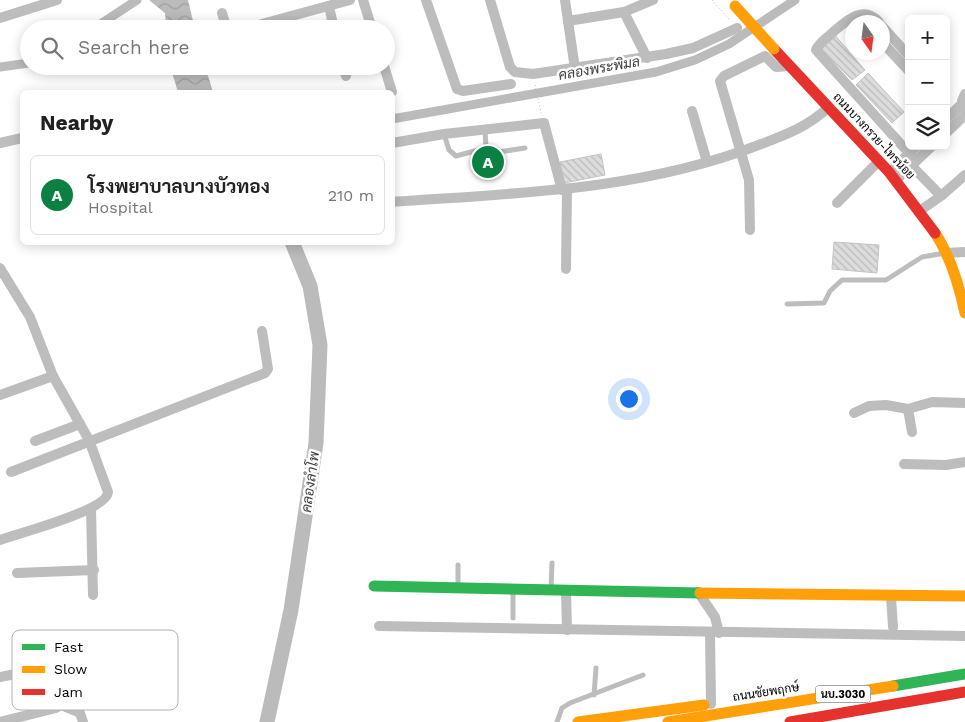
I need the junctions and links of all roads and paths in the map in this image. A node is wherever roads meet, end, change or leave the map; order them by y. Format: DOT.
graph roads {
  1 [pos="57,0"];
  2 [pos="350,0"];
  3 [pos="363,0"];
  4 [pos="426,0"];
  5 [pos="490,0"];
  6 [pos="565,0"];
  7 [pos="653,0"];
  8 [pos="732,3"];
  9 [pos="329,6"];
  10 [pos="624,12"];
  11 [pos="222,13"];
  12 [pos="0,18"];
  13 [pos="224,20"];
  14 [pos="277,20"];
  15 [pos="332,20"];
  16 [pos="369,20"];
  17 [pos="568,21"];
  18 [pos="845,23"];
  19 [pos="738,28"];
  20 [pos="890,45"];
  21 [pos="905,54"];
  22 [pos="647,58"];
  23 [pos="790,66"];
  24 [pos="905,66"];
  25 [pos="575,68"];
  26 [pos="387,75"];
  27 [pos="534,80"];
  28 [pos="511,84"];
  29 [pos="391,90"];
  30 [pos="964,102"];
  31 [pos="829,107"];
  32 [pos="540,111"];
  33 [pos="692,111"];
  34 [pos="950,112"];
  35 [pos="965,115"];
  36 [pos="950,128"];
  37 [pos="485,130"];
  38 [pos="444,134"];
  39 [pos="20,138"];
  40 [pos="395,142"];
  41 [pos="0,143"];
  42 [pos="486,148"];
  43 [pos="525,148"];
  44 [pos="925,150"];
  45 [pos="741,151"];
  46 [pos="912,157"];
  47 [pos="879,160"];
  48 [pos="707,162"];
  49 [pos="965,175"];
  50 [pos="893,176"];
  51 [pos="565,190"];
  52 [pos="941,196"];
  53 [pos="395,202"];
  54 [pos="837,203"];
  55 [pos="921,210"];
  56 [pos="750,230"];
  57 [pos="965,252"];
  58 [pos="945,253"];
  59 [pos="0,268"];
  60 [pos="566,269"];
  61 [pos="787,304"];
  62 [pos="965,309"];
  63 [pos="262,331"];
  64 [pos="53,376"];
  65 [pos="0,395"];
  66 [pos="965,403"];
  67 [pos="908,409"];
  68 [pos="854,413"];
  69 [pos="80,424"];
  70 [pos="912,432"];
  71 [pos="89,440"];
  72 [pos="35,441"];
  73 [pos="965,462"];
  74 [pos="904,464"];
  75 [pos="11,472"];
  76 [pos="91,509"];
  77 [pos="0,540"];
  78 [pos="552,563"];
  79 [pos="458,565"];
  80 [pos="94,570"];
  81 [pos="17,573"];
  82 [pos="374,586"];
  83 [pos="458,588"];
  84 [pos="513,589"];
  85 [pos="551,590"];
  86 [pos="566,591"];
  87 [pos="698,592"];
  88 [pos="94,595"];
  89 [pos="965,596"];
  90 [pos="891,597"];
  91 [pos="513,618"];
  92 [pos="379,626"];
  93 [pos="893,627"];
  94 [pos="567,630"];
  95 [pos="714,633"];
  96 [pos="965,636"];
  97 [pos="596,668"];
  98 [pos="965,674"];
  99 [pos="643,675"];
  100 [pos="965,692"];
  101 [pos="594,694"];
  102 [pos="712,704"];
  103 [pos="759,708"];
  104 [pos="44,710"];
  105 [pos="73,710"];
  106 [pos="0,722"];
  107 [pos="83,722"];
  108 [pos="557,722"];
  109 [pos="578,722"];
  110 [pos="668,722"];
  111 [pos="790,722"];
  1 -- 12 [label="street"];
  2 -- 9 [label="street"];
  3 -- 16 [label="street"];
  4 -- 28 [label="street"];
  5 -- 25 [label="street"];
  6 -- 17 [label="street"];
  7 -- 10 [label="street"];
  8 -- 23 [label="main road, ถนนบางกรวย-ไทรน้อย, bridge"];
  9 -- 14 [label="street"];
  9 -- 15 [label="street"];
  10 -- 17 [label="street"];
  10 -- 22 [label="street"];
  11 -- 13 [label="street"];
  17 -- 25 [label="street"];
  18 -- 46 [label="street"];
  19 -- 22 [label="street"];
  20 -- 21 [label="street"];
  20 -- 24 [label="street"];
  22 -- 25 [label="street"];
  23 -- 31 [label="main road, ถนนบางกรวย-ไทรน้อย"];
  23 -- 45 [label="street"];
  26 -- 29 [label="street"];
  27 -- 32 [label="path"];
  30 -- 34 [label="street"];
  31 -- 45 [label="street"];
  31 -- 47 [label="main road, ถนนบางกรวย-ไทรน้อย"];
  33 -- 48 [label="street"];
  35 -- 36 [label="street"];
  37 -- 38 [label="street"];
  37 -- 42 [label="lane"];
  37 -- 51 [label="street"];
  38 -- 40 [label="street"];
  38 -- 42 [label="lane"];
  39 -- 41 [label="street"];
  42 -- 43 [label="lane"];
  44 -- 46 [label="street"];
  45 -- 48 [label="street"];
  45 -- 56 [label="street"];
  46 -- 50 [label="street"];
  46 -- 52 [label="street"];
  47 -- 50 [label="main road, ถนนบางกรวย-ไทรน้อย"];
  47 -- 54 [label="street"];
  48 -- 51 [label="street"];
  49 -- 52 [label="street"];
  50 -- 55 [label="main road, ถนนบางกรวย-ไทรน้อย"];
  51 -- 53 [label="street"];
  51 -- 60 [label="street"];
  52 -- 55 [label="street"];
  55 -- 58 [label="main road, ถนนบางกรวย-ไทรน้อย"];
  57 -- 58 [label="street"];
  58 -- 61 [label="lane"];
  58 -- 62 [label="main road, ถนนบางกรวย-ไทรน้อย"];
  59 -- 64 [label="street"];
  63 -- 71 [label="street"];
  64 -- 65 [label="street"];
  64 -- 69 [label="street"];
  66 -- 67 [label="street"];
  67 -- 68 [label="street"];
  67 -- 70 [label="street"];
  69 -- 71 [label="street"];
  69 -- 72 [label="street"];
  71 -- 75 [label="street"];
  71 -- 76 [label="street"];
  73 -- 74 [label="street"];
  76 -- 77 [label="street"];
  76 -- 80 [label="street"];
  78 -- 85 [label="lane"];
  79 -- 83 [label="lane"];
  80 -- 81 [label="street"];
  80 -- 88 [label="street"];
  82 -- 83 [label="main road"];
  83 -- 84 [label="main road"];
  84 -- 85 [label="main road"];
  84 -- 91 [label="lane"];
  85 -- 86 [label="main road"];
  86 -- 87 [label="main road"];
  86 -- 94 [label="street"];
  87 -- 90 [label="main road"];
  87 -- 95 [label="street"];
  89 -- 90 [label="main road"];
  90 -- 93 [label="street"];
  92 -- 94 [label="street"];
  94 -- 95 [label="street"];
  95 -- 96 [label="street"];
  95 -- 102 [label="street"];
  97 -- 101 [label="lane"];
  98 -- 103 [label="main road, ถนนชัยพฤกษ์ / นบ.3030"];
  99 -- 101 [label="lane"];
  100 -- 111 [label="main road, นบ.3030"];
  101 -- 108 [label="lane"];
  102 -- 103 [label="main road"];
  102 -- 109 [label="main road"];
  103 -- 110 [label="main road, ถนนชัยพฤกษ์ / นบ.3030"];
  104 -- 106 [label="street"];
  105 -- 107 [label="street"];
}
